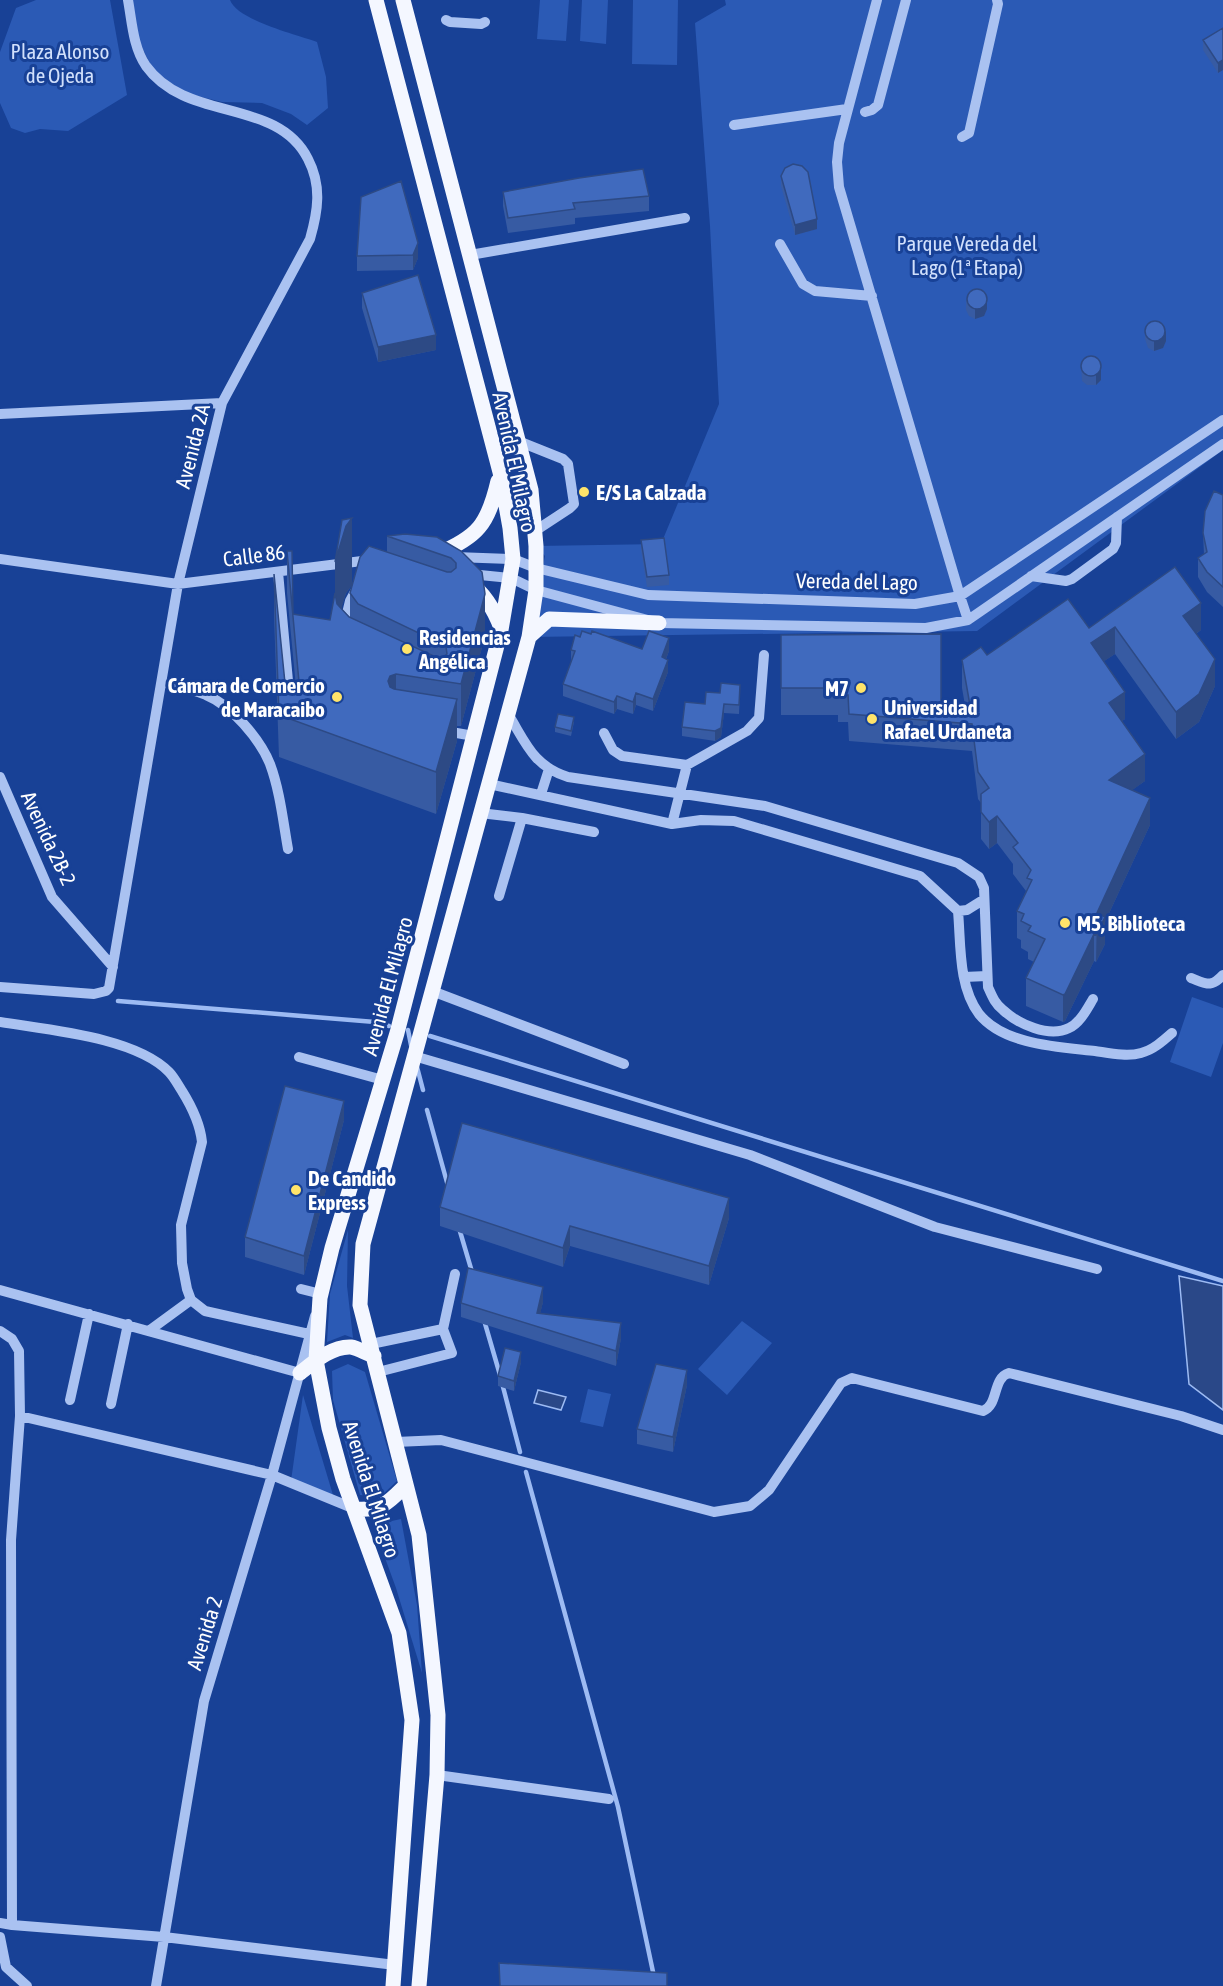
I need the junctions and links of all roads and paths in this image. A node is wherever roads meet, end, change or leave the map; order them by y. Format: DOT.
graph roads {
  1 [pos="128,0"];
  2 [pos="376,0"];
  3 [pos="403,0"];
  4 [pos="876,0"];
  5 [pos="906,0"];
  6 [pos="997,0"];
  7 [pos="446,20"];
  8 [pos="485,22"];
  9 [pos="847,109"];
  10 [pos="865,112"];
  11 [pos="734,125"];
  12 [pos="962,137"];
  13 [pos="686,218"];
  14 [pos="780,244"];
  15 [pos="470,255"];
  16 [pos="872,296"];
  17 [pos="222,403"];
  18 [pos="0,414"];
  19 [pos="1223,420"];
  20 [pos="518,441"];
  21 [pos="1223,444"];
  22 [pos="500,472"];
  23 [pos="1117,517"];
  24 [pos="535,531"];
  25 [pos="427,556"];
  26 [pos="382,558"];
  27 [pos="0,559"];
  28 [pos="513,559"];
  29 [pos="373,568"];
  30 [pos="536,568"];
  31 [pos="296,570"];
  32 [pos="278,572"];
  33 [pos="458,573"];
  34 [pos="1031,576"];
  35 [pos="511,578"];
  36 [pos="178,584"];
  37 [pos="363,584"];
  38 [pos="536,590"];
  39 [pos="960,596"];
  40 [pos="968,620"];
  41 [pos="658,622"];
  42 [pos="501,630"];
  43 [pos="342,634"];
  44 [pos="529,637"];
  45 [pos="764,654"];
  46 [pos="162,682"];
  47 [pos="291,713"];
  48 [pos="508,714"];
  49 [pos="429,729"];
  50 [pos="604,733"];
  51 [pos="474,736"];
  52 [pos="687,765"];
  53 [pos="549,770"];
  54 [pos="0,777"];
  55 [pos="489,784"];
  56 [pos="679,792"];
  57 [pos="541,794"];
  58 [pos="480,813"];
  59 [pos="522,818"];
  60 [pos="672,824"];
  61 [pos="594,832"];
  62 [pos="288,849"];
  63 [pos="499,896"];
  64 [pos="983,900"];
  65 [pos="958,911"];
  66 [pos="113,967"];
  67 [pos="1223,975"];
  68 [pos="987,976"];
  69 [pos="964,978"];
  70 [pos="1191,978"];
  71 [pos="0,987"];
  72 [pos="432,991"];
  73 [pos="1093,999"];
  74 [pos="0,1022"];
  75 [pos="1172,1033"];
  76 [pos="414,1056"];
  77 [pos="299,1057"];
  78 [pos="624,1064"];
  79 [pos="383,1080"];
  80 [pos="1097,1269"];
  81 [pos="455,1274"];
  82 [pos="301,1289"];
  83 [pos="0,1290"];
  84 [pos="320,1296"];
  85 [pos="191,1300"];
  86 [pos="89,1314"];
  87 [pos="128,1324"];
  88 [pos="443,1329"];
  89 [pos="0,1330"];
  90 [pos="150,1330"];
  91 [pos="309,1334"];
  92 [pos="372,1350"];
  93 [pos="315,1360"];
  94 [pos="378,1372"];
  95 [pos="300,1373"];
  96 [pos="70,1400"];
  97 [pos="111,1404"];
  98 [pos="20,1416"];
  99 [pos="1223,1430"];
  100 [pos="396,1442"];
  101 [pos="272,1475"];
  102 [pos="406,1485"];
  103 [pos="355,1509"];
  104 [pos="6,1540"];
  105 [pos="6,1747"];
  106 [pos="437,1775"];
  107 [pos="609,1800"];
  108 [pos="0,1923"];
  109 [pos="12,1925"];
  110 [pos="164,1936"];
  111 [pos="0,1937"];
  112 [pos="395,1965"];
  113 [pos="3,1969"];
  114 [pos="27,1986"];
  115 [pos="156,1986"];
  116 [pos="393,1986"];
  117 [pos="419,1986"];
  1 -- 17 [label="street, Avenida 2A"];
  2 -- 22 [label="main road, Avenida El Milagro"];
  3 -- 15 [label="main road, Avenida El Milagro"];
  4 -- 9 [label="street"];
  5 -- 10 [label="street"];
  6 -- 12 [label="street"];
  7 -- 8 [label="street"];
  9 -- 11 [label="street"];
  9 -- 16 [label="street"];
  13 -- 15 [label="street"];
  14 -- 16 [label="street"];
  15 -- 20 [label="main road, Avenida El Milagro"];
  16 -- 39 [label="street"];
  17 -- 18 [label="street"];
  17 -- 36 [label="street, Avenida 2A"];
  19 -- 39 [label="street, Vereda del Lago"];
  20 -- 24 [label="main road, Avenida El Milagro"];
  20 -- 24 [label="street"];
  21 -- 23 [label="street"];
  22 -- 25 [label="main road"];
  22 -- 28 [label="main road, Avenida El Milagro"];
  23 -- 34 [label="street"];
  23 -- 34 [label="street"];
  24 -- 30 [label="main road, Avenida El Milagro"];
  25 -- 28 [label="street"];
  26 -- 31 [label="street, Calle 86"];
  27 -- 36 [label="street, Calle 86"];
  28 -- 30 [label="street, Vereda del Lago"];
  28 -- 35 [label="main road, Avenida El Milagro"];
  29 -- 31 [label="street"];
  30 -- 38 [label="main road, Avenida El Milagro"];
  30 -- 39 [label="street, Vereda del Lago"];
  31 -- 32 [label="street, Calle 86"];
  32 -- 36 [label="street, Calle 86"];
  32 -- 47 [label="street"];
  33 -- 35 [label="street"];
  33 -- 42 [label="main road"];
  34 -- 40 [label="street"];
  35 -- 38 [label="street"];
  35 -- 42 [label="main road, Avenida El Milagro"];
  36 -- 46 [label="street, Avenida 2A"];
  37 -- 43 [label="street"];
  38 -- 41 [label="street"];
  38 -- 44 [label="main road, Avenida El Milagro"];
  39 -- 40 [label="street"];
  40 -- 41 [label="street"];
  41 -- 44 [label="main road"];
  42 -- 51 [label="main road, Avenida El Milagro"];
  44 -- 48 [label="main road, Avenida El Milagro"];
  45 -- 52 [label="street"];
  46 -- 62 [label="street"];
  46 -- 66 [label="street, Avenida 2A"];
  48 -- 53 [label="street"];
  48 -- 55 [label="main road, Avenida El Milagro"];
  49 -- 51 [label="street"];
  50 -- 52 [label="street"];
  51 -- 79 [label="main road, Avenida El Milagro"];
  52 -- 56 [label="street"];
  53 -- 56 [label="street"];
  53 -- 57 [label="street"];
  54 -- 66 [label="street, Avenida 2B-2"];
  55 -- 57 [label="street"];
  55 -- 58 [label="main road, Avenida El Milagro"];
  56 -- 60 [label="street"];
  56 -- 64 [label="street"];
  57 -- 60 [label="street"];
  58 -- 59 [label="street"];
  58 -- 72 [label="main road, Avenida El Milagro"];
  59 -- 61 [label="street"];
  59 -- 63 [label="street"];
  60 -- 65 [label="street"];
  64 -- 65 [label="street"];
  64 -- 68 [label="street"];
  65 -- 69 [label="street"];
  66 -- 71 [label="street, Avenida 2A"];
  67 -- 70 [label="street"];
  68 -- 69 [label="street"];
  68 -- 73 [label="street"];
  69 -- 75 [label="street"];
  72 -- 76 [label="main road, Avenida El Milagro"];
  72 -- 78 [label="street"];
  74 -- 85 [label="street"];
  76 -- 80 [label="street"];
  76 -- 92 [label="main road, Avenida El Milagro"];
  77 -- 79 [label="street"];
  79 -- 84 [label="main road, Avenida El Milagro"];
  81 -- 88 [label="street"];
  82 -- 84 [label="street"];
  83 -- 86 [label="street"];
  84 -- 91 [label="street, Avenida 2"];
  84 -- 93 [label="main road, Avenida El Milagro"];
  85 -- 90 [label="street"];
  85 -- 91 [label="street"];
  86 -- 87 [label="street"];
  86 -- 96 [label="street"];
  87 -- 90 [label="street"];
  87 -- 97 [label="street"];
  88 -- 92 [label="street"];
  88 -- 94 [label="street"];
  89 -- 98 [label="street"];
  90 -- 95 [label="street"];
  91 -- 95 [label="street, Avenida 2"];
  92 -- 93 [label="main road"];
  92 -- 94 [label="main road, Avenida El Milagro"];
  93 -- 95 [label="main road"];
  93 -- 103 [label="main road, Avenida El Milagro"];
  94 -- 100 [label="main road, Avenida El Milagro"];
  95 -- 101 [label="street, Avenida 2"];
  98 -- 101 [label="street"];
  98 -- 104 [label="street"];
  99 -- 100 [label="street"];
  100 -- 102 [label="main road, Avenida El Milagro"];
  101 -- 103 [label="street"];
  101 -- 110 [label="street, Avenida 2"];
  102 -- 103 [label="main road"];
  102 -- 106 [label="main road, Avenida El Milagro"];
  103 -- 112 [label="main road, Avenida El Milagro"];
  104 -- 105 [label="street"];
  105 -- 109 [label="street"];
  106 -- 107 [label="street"];
  106 -- 117 [label="main road, Avenida El Milagro"];
  108 -- 109 [label="street"];
  109 -- 110 [label="street"];
  110 -- 112 [label="street"];
  110 -- 115 [label="street, Avenida 2"];
  111 -- 113 [label="street"];
  112 -- 116 [label="main road, Avenida El Milagro"];
  113 -- 114 [label="street"];
}
